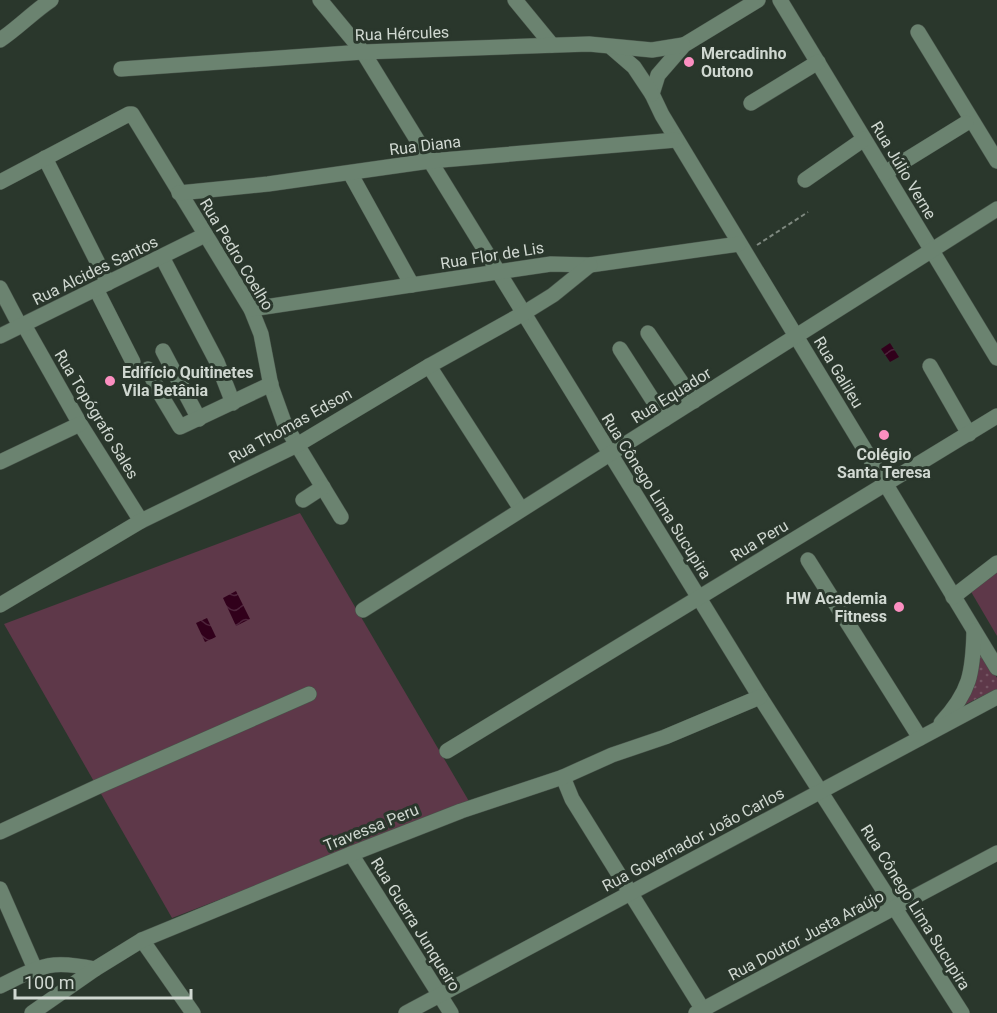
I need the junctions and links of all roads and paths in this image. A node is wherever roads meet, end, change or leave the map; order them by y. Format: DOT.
graph roads {
  1 [pos="51,0"];
  2 [pos="515,0"];
  3 [pos="758,0"];
  4 [pos="780,0"];
  5 [pos="323,1"];
  6 [pos="918,32"];
  7 [pos="0,40"];
  8 [pos="552,45"];
  9 [pos="684,45"];
  10 [pos="612,48"];
  11 [pos="363,52"];
  12 [pos="818,62"];
  13 [pos="121,69"];
  14 [pos="652,94"];
  15 [pos="751,103"];
  16 [pos="966,123"];
  17 [pos="864,139"];
  18 [pos="676,140"];
  19 [pos="45,158"];
  20 [pos="430,161"];
  21 [pos="997,161"];
  22 [pos="350,173"];
  23 [pos="885,173"];
  24 [pos="805,180"];
  25 [pos="0,182"];
  26 [pos="179,193"];
  27 [pos="997,209"];
  28 [pos="808,212"];
  29 [pos="205,235"];
  30 [pos="742,249"];
  31 [pos="931,249"];
  32 [pos="162,257"];
  33 [pos="590,265"];
  34 [pos="498,272"];
  35 [pos="412,285"];
  36 [pos="102,286"];
  37 [pos="0,288"];
  38 [pos="251,309"];
  39 [pos="524,313"];
  40 [pos="22,326"];
  41 [pos="648,333"];
  42 [pos="0,336"];
  43 [pos="796,337"];
  44 [pos="620,350"];
  45 [pos="163,351"];
  46 [pos="997,358"];
  47 [pos="133,362"];
  48 [pos="429,366"];
  49 [pos="930,366"];
  50 [pos="148,369"];
  51 [pos="271,384"];
  52 [pos="694,401"];
  53 [pos="233,403"];
  54 [pos="997,416"];
  55 [pos="665,419"];
  56 [pos="193,421"];
  57 [pos="80,424"];
  58 [pos="969,434"];
  59 [pos="297,445"];
  60 [pos="610,454"];
  61 [pos="0,462"];
  62 [pos="886,484"];
  63 [pos="323,487"];
  64 [pos="303,500"];
  65 [pos="521,509"];
  66 [pos="341,517"];
  67 [pos="141,521"];
  68 [pos="808,560"];
  69 [pos="997,563"];
  70 [pos="698,597"];
  71 [pos="953,597"];
  72 [pos="0,605"];
  73 [pos="363,610"];
  74 [pos="974,631"];
  75 [pos="997,668"];
  76 [pos="309,694"];
  77 [pos="760,697"];
  78 [pos="997,697"];
  79 [pos="926,735"];
  80 [pos="447,751"];
  81 [pos="562,777"];
  82 [pos="821,791"];
  83 [pos="0,832"];
  84 [pos="997,853"];
  85 [pos="351,854"];
  86 [pos="0,889"];
  87 [pos="631,892"];
  88 [pos="896,908"];
  89 [pos="142,940"];
  90 [pos="35,969"];
  91 [pos="95,969"];
  92 [pos="0,986"];
  93 [pos="439,995"];
  94 [pos="701,1012"];
  95 [pos="32,1013"];
  96 [pos="193,1013"];
  97 [pos="406,1013"];
  98 [pos="451,1013"];
  99 [pos="962,1013"];
  1 -- 7 [label="street"];
  2 -- 8 [label="street"];
  3 -- 9 [label="street"];
  4 -- 12 [label="street, Rua Júlio Verne"];
  5 -- 11 [label="street, Rua Cônego Lima Sucupira"];
  6 -- 21 [label="street"];
  8 -- 10 [label="street, Rua Hércules"];
  8 -- 11 [label="street, Rua Hércules"];
  9 -- 10 [label="street, Rua Hércules"];
  9 -- 14 [label="street"];
  10 -- 14 [label="street, Rua Galileu"];
  11 -- 13 [label="street, Rua Hércules"];
  11 -- 20 [label="street, Rua Cônego Lima Sucupira"];
  12 -- 15 [label="street"];
  12 -- 17 [label="street, Rua Júlio Verne"];
  14 -- 18 [label="street, Rua Galileu"];
  16 -- 23 [label="street"];
  17 -- 23 [label="street, Rua Júlio Verne"];
  17 -- 24 [label="street"];
  18 -- 20 [label="street, Rua Diana"];
  18 -- 30 [label="street, Rua Galileu"];
  19 -- 25 [label="street"];
  19 -- 26 [label="street, Rua Pedro Coelho"];
  19 -- 36 [label="street"];
  20 -- 22 [label="street, Rua Diana"];
  20 -- 34 [label="street, Rua Cônego Lima Sucupira"];
  22 -- 26 [label="street, Rua Diana"];
  22 -- 35 [label="street"];
  23 -- 31 [label="street, Rua Júlio Verne"];
  26 -- 29 [label="street, Rua Pedro Coelho"];
  27 -- 31 [label="street, Rua Equador"];
  28 -- 30 [label="path"];
  29 -- 32 [label="street, Rua Alcides Santos"];
  29 -- 38 [label="street, Rua Pedro Coelho"];
  30 -- 33 [label="street, Rua Flor de Lis"];
  30 -- 43 [label="street, Rua Galileu"];
  31 -- 43 [label="street, Rua Equador"];
  31 -- 46 [label="street, Rua Júlio Verne"];
  32 -- 36 [label="street, Rua Alcides Santos"];
  32 -- 53 [label="street"];
  33 -- 34 [label="street, Rua Flor de Lis"];
  33 -- 39 [label="street, Rua Thomas Edson"];
  34 -- 35 [label="street, Rua Flor de Lis"];
  34 -- 39 [label="street, Rua Cônego Lima Sucupira"];
  35 -- 38 [label="street, Rua Flor de Lis"];
  36 -- 40 [label="street, Rua Alcides Santos"];
  36 -- 47 [label="street"];
  37 -- 40 [label="street, Rua Topógrafo Sales"];
  38 -- 51 [label="street, Rua Pedro Coelho"];
  39 -- 48 [label="street, Rua Thomas Edson"];
  39 -- 60 [label="street, Rua Cônego Lima Sucupira"];
  40 -- 42 [label="street, Rua Alcides Santos"];
  40 -- 57 [label="street, Rua Topógrafo Sales"];
  41 -- 52 [label="street"];
  43 -- 52 [label="street, Rua Equador"];
  43 -- 62 [label="street, Rua Galileu"];
  44 -- 55 [label="street"];
  45 -- 56 [label="street"];
  48 -- 59 [label="street, Rua Thomas Edson"];
  48 -- 65 [label="street"];
  49 -- 58 [label="street"];
  50 -- 56 [label="street"];
  51 -- 53 [label="street"];
  51 -- 59 [label="street, Rua Pedro Coelho"];
  52 -- 55 [label="street, Rua Equador"];
  53 -- 56 [label="street"];
  54 -- 58 [label="street, Rua Peru"];
  55 -- 60 [label="street, Rua Equador"];
  57 -- 61 [label="street"];
  57 -- 67 [label="street, Rua Topógrafo Sales"];
  58 -- 62 [label="street, Rua Peru"];
  59 -- 63 [label="street, Rua Pedro Coelho"];
  59 -- 67 [label="street, Rua Thomas Edson"];
  60 -- 65 [label="street, Rua Equador"];
  60 -- 70 [label="street, Rua Cônego Lima Sucupira"];
  62 -- 70 [label="street, Rua Peru"];
  62 -- 71 [label="street, Rua Galileu"];
  63 -- 64 [label="street"];
  63 -- 66 [label="street, Rua Pedro Coelho"];
  65 -- 73 [label="street, Rua Equador"];
  67 -- 72 [label="street, Rua Thomas Edson"];
  68 -- 79 [label="street"];
  69 -- 71 [label="street"];
  70 -- 77 [label="street, Rua Cônego Lima Sucupira"];
  70 -- 80 [label="street, Rua Peru"];
  71 -- 74 [label="street, Rua Galileu"];
  74 -- 75 [label="street, Rua Galileu"];
  74 -- 79 [label="street"];
  76 -- 83 [label="street"];
  77 -- 81 [label="street, Travessa Peru"];
  77 -- 82 [label="street, Rua Cônego Lima Sucupira"];
  78 -- 79 [label="street, Rua Governador João Carlos"];
  79 -- 82 [label="street, Rua Governador João Carlos"];
  81 -- 85 [label="street, Travessa Peru"];
  81 -- 87 [label="street"];
  82 -- 87 [label="street, Rua Governador João Carlos"];
  82 -- 88 [label="street, Rua Cônego Lima Sucupira"];
  84 -- 88 [label="street, Rua Doutor Justa Araújo"];
  85 -- 89 [label="street, Travessa Peru"];
  85 -- 93 [label="street, Rua Guerra Junqueiro"];
  86 -- 90 [label="street"];
  87 -- 93 [label="street, Rua Governador João Carlos"];
  87 -- 94 [label="street"];
  88 -- 94 [label="street, Rua Doutor Justa Araújo"];
  88 -- 99 [label="street, Rua Cônego Lima Sucupira"];
  89 -- 91 [label="street, Travessa Peru"];
  89 -- 96 [label="street"];
  90 -- 91 [label="street"];
  90 -- 92 [label="street"];
  91 -- 95 [label="street"];
  93 -- 97 [label="street, Rua Governador João Carlos"];
  93 -- 98 [label="street, Rua Guerra Junqueiro"];
}
